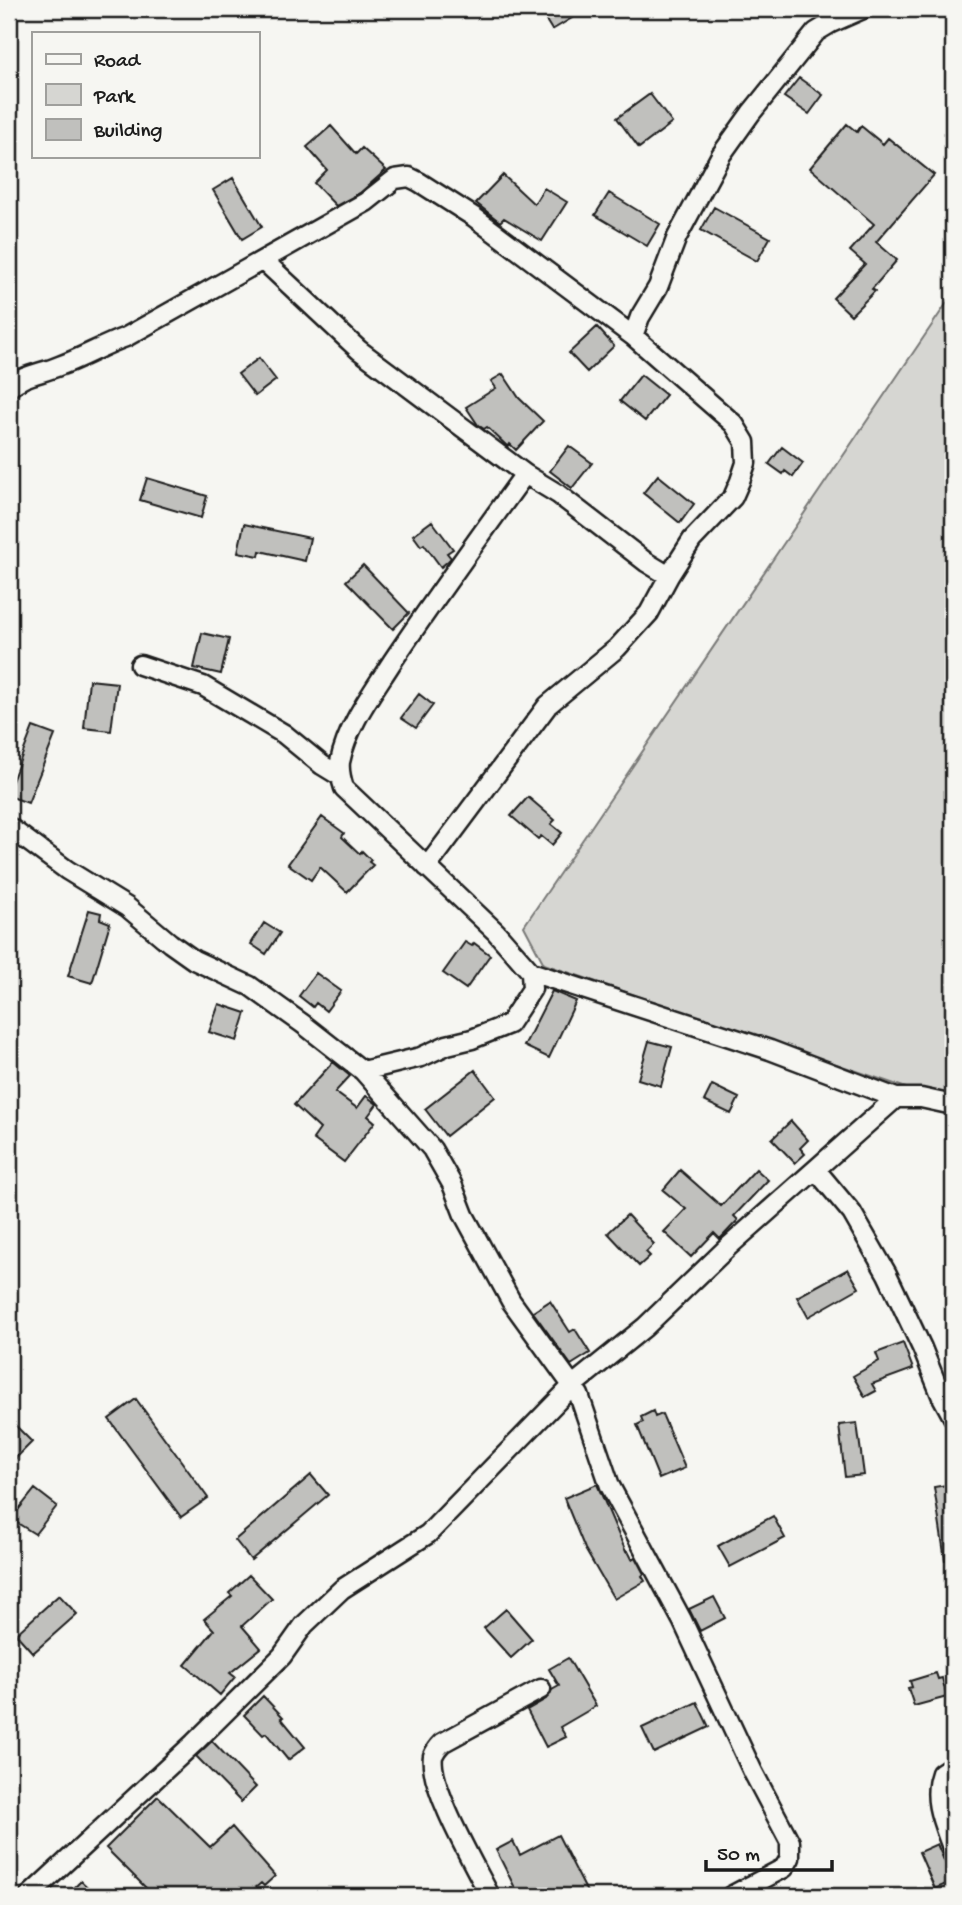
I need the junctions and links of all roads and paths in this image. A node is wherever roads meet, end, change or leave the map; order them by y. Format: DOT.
graph roads {
  1 [pos="863,9"];
  2 [pos="264,261"];
  3 [pos="633,336"];
  4 [pos="9,388"];
  5 [pos="525,474"];
  6 [pos="669,576"];
  7 [pos="140,665"];
  8 [pos="340,776"];
  9 [pos="9,827"];
  10 [pos="427,867"];
  11 [pos="531,972"];
  12 [pos="363,1071"];
  13 [pos="896,1098"];
  14 [pos="953,1105"];
  15 [pos="816,1170"];
  16 [pos="573,1385"];
  17 [pos="953,1417"];
  18 [pos="541,1689"];
  19 [pos="953,1765"];
  20 [pos="953,1850"];
  21 [pos="29,1896"];
  22 [pos="491,1896"];
  23 [pos="731,1896"];
  1 -- 3 [label="street"];
  2 -- 3 [label="street"];
  2 -- 4 [label="street"];
  2 -- 5 [label="street"];
  3 -- 6 [label="street"];
  5 -- 6 [label="street"];
  5 -- 8 [label="street"];
  6 -- 10 [label="street"];
  7 -- 8 [label="street"];
  8 -- 10 [label="street"];
  9 -- 12 [label="street"];
  10 -- 11 [label="street"];
  11 -- 12 [label="street"];
  11 -- 13 [label="street"];
  12 -- 16 [label="street"];
  13 -- 14 [label="street"];
  13 -- 15 [label="street"];
  15 -- 16 [label="street"];
  15 -- 17 [label="street"];
  16 -- 21 [label="street"];
  16 -- 23 [label="street"];
  18 -- 22 [label="street"];
  19 -- 20 [label="street"];
}
